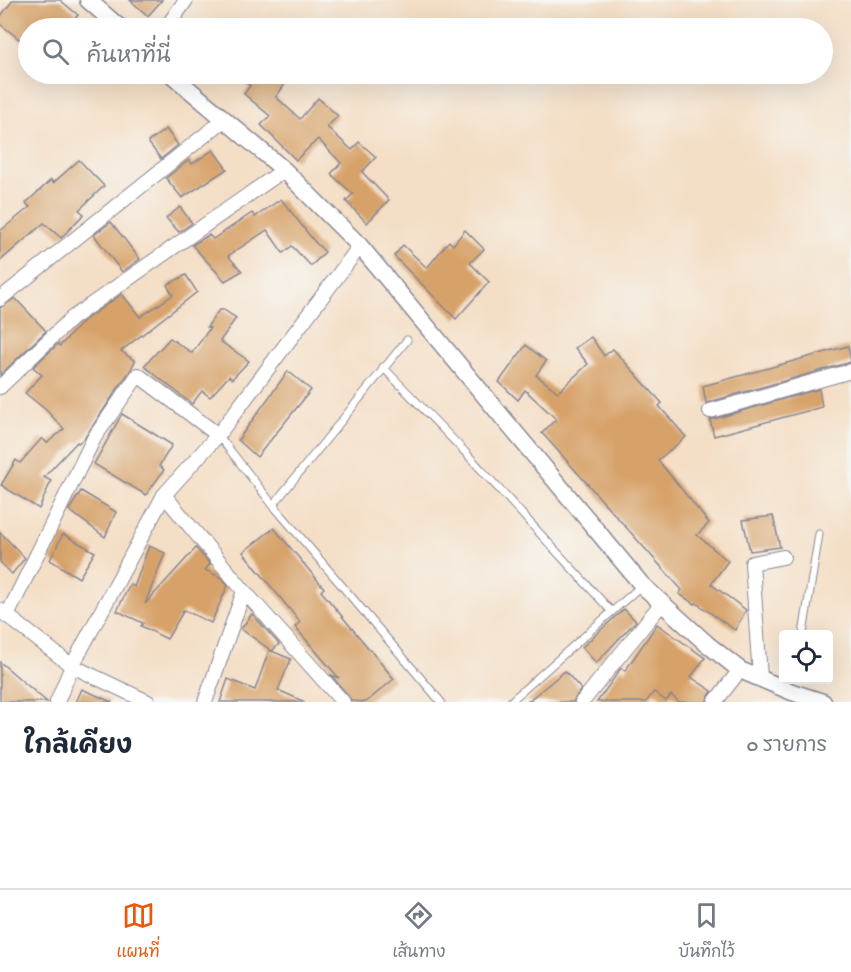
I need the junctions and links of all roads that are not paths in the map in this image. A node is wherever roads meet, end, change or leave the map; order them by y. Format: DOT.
graph roads {
  1 [pos="88,0"];
  2 [pos="186,0"];
  3 [pos="109,18"];
  4 [pos="173,18"];
  5 [pos="183,84"];
  6 [pos="225,119"];
  7 [pos="284,170"];
  8 [pos="360,246"];
  9 [pos="0,299"];
  10 [pos="407,340"];
  11 [pos="382,367"];
  12 [pos="851,371"];
  13 [pos="0,387"];
  14 [pos="710,411"];
  15 [pos="218,435"];
  16 [pos="165,495"];
  17 [pos="273,505"];
  18 [pos="819,534"];
  19 [pos="783,557"];
  20 [pos="642,585"];
  21 [pos="244,591"];
  22 [pos="662,603"];
  23 [pos="612,612"];
  24 [pos="3,613"];
  25 [pos="804,630"];
  26 [pos="72,666"];
  27 [pos="740,670"];
  28 [pos="760,677"];
  29 [pos="57,702"];
  30 [pos="148,702"];
  31 [pos="206,702"];
  32 [pos="343,702"];
  33 [pos="441,702"];
  34 [pos="510,702"];
  35 [pos="582,702"];
  36 [pos="715,702"];
  37 [pos="823,702"];
  1 -- 3 [label="street"];
  2 -- 4 [label="street"];
  5 -- 6 [label="street"];
  6 -- 7 [label="street"];
  6 -- 9 [label="street"];
  7 -- 8 [label="street"];
  7 -- 13 [label="street"];
  8 -- 15 [label="street"];
  8 -- 20 [label="street"];
  10 -- 11 [label="lane"];
  11 -- 17 [label="lane"];
  11 -- 23 [label="lane"];
  12 -- 14 [label="street"];
  15 -- 16 [label="street"];
  15 -- 17 [label="lane"];
  15 -- 24 [label="street"];
  16 -- 21 [label="street"];
  16 -- 26 [label="street"];
  17 -- 33 [label="lane"];
  18 -- 25 [label="lane"];
  19 -- 28 [label="street"];
  20 -- 22 [label="street"];
  20 -- 23 [label="lane"];
  21 -- 31 [label="street"];
  21 -- 32 [label="street"];
  22 -- 27 [label="street"];
  22 -- 35 [label="street"];
  23 -- 34 [label="lane"];
  24 -- 26 [label="street"];
  26 -- 29 [label="street"];
  26 -- 30 [label="street"];
  27 -- 28 [label="street"];
  27 -- 36 [label="street"];
  28 -- 37 [label="street"];
}
